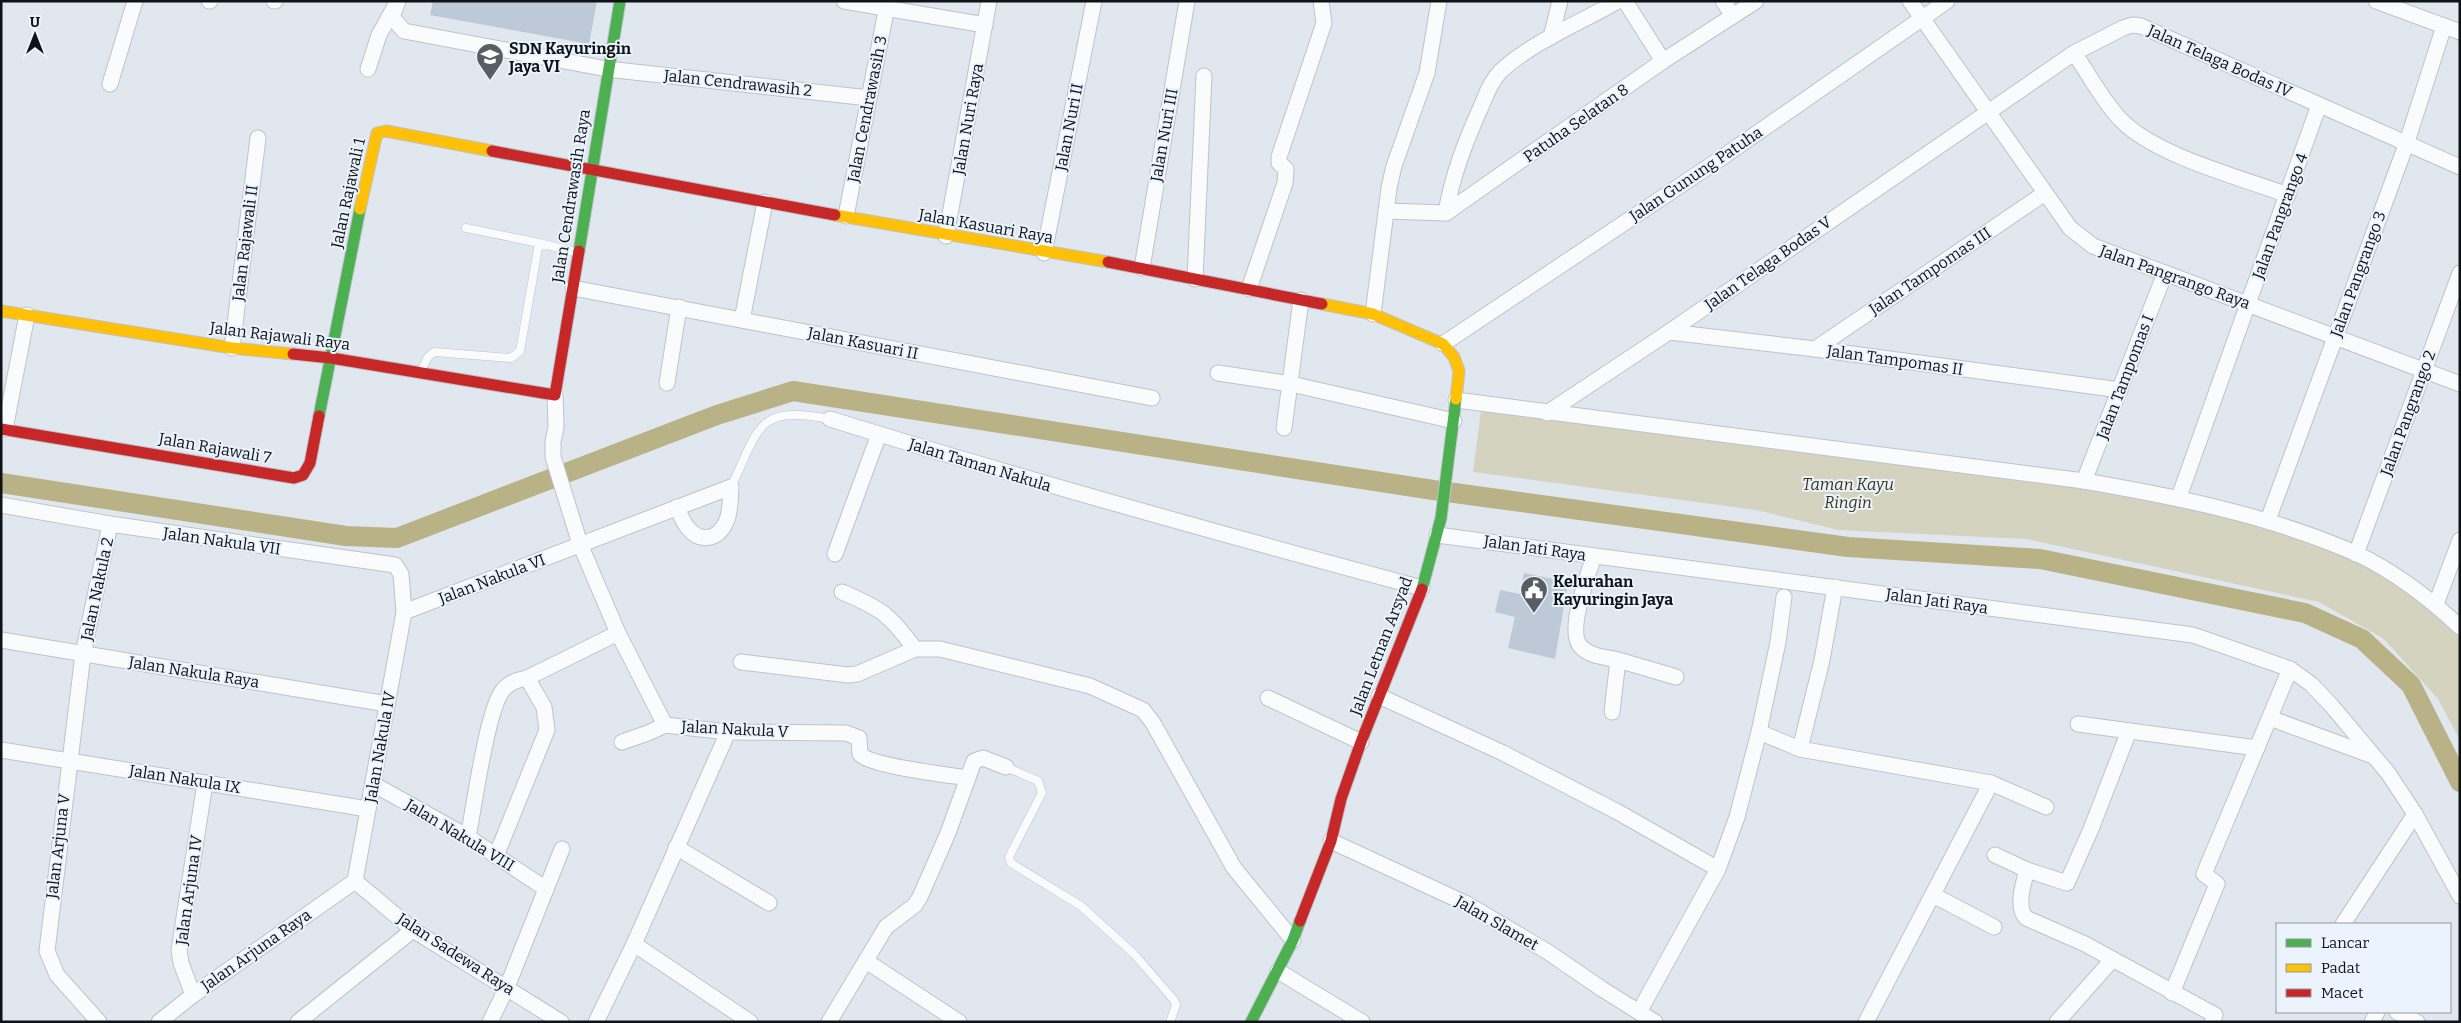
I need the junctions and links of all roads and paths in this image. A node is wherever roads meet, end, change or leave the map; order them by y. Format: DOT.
graph roads {
  1 [pos="135,1"];
  2 [pos="398,1"];
  3 [pos="620,1"];
  4 [pos="844,1"];
  5 [pos="989,1"];
  6 [pos="1094,1"];
  7 [pos="1187,1"];
  8 [pos="1321,1"];
  9 [pos="1439,1"];
  10 [pos="1560,1"];
  11 [pos="1618,1"];
  12 [pos="1625,1"];
  13 [pos="1723,1"];
  14 [pos="1756,1"];
  15 [pos="1910,1"];
  16 [pos="1947,1"];
  17 [pos="2376,1"];
  18 [pos="887,5"];
  19 [pos="1733,16"];
  20 [pos="1922,19"];
  21 [pos="985,25"];
  22 [pos="2444,26"];
  23 [pos="2460,32"];
  24 [pos="1551,37"];
  25 [pos="2074,52"];
  26 [pos="1663,61"];
  27 [pos="368,69"];
  28 [pos="607,69"];
  29 [pos="1204,76"];
  30 [pos="110,84"];
  31 [pos="869,98"];
  32 [pos="2319,105"];
  33 [pos="1989,111"];
  34 [pos="258,138"];
  35 [pos="2406,145"];
  36 [pos="593,168"];
  37 [pos="2460,168"];
  38 [pos="2045,193"];
  39 [pos="2288,195"];
  40 [pos="765,202"];
  41 [pos="1387,211"];
  42 [pos="1446,213"];
  43 [pos="846,216"];
  44 [pos="466,228"];
  45 [pos="946,236"];
  46 [pos="539,243"];
  47 [pos="579,253"];
  48 [pos="1044,253"];
  49 [pos="1142,268"];
  50 [pos="2165,273"];
  51 [pos="2460,273"];
  52 [pos="1196,279"];
  53 [pos="573,288"];
  54 [pos="1249,289"];
  55 [pos="1302,300"];
  56 [pos="2248,304"];
  57 [pos="679,307"];
  58 [pos="1,311"];
  59 [pos="1373,314"];
  60 [pos="27,315"];
  61 [pos="742,320"];
  62 [pos="1669,332"];
  63 [pos="2335,337"];
  64 [pos="1443,344"];
  65 [pos="232,348"];
  66 [pos="1815,349"];
  67 [pos="331,358"];
  68 [pos="2424,370"];
  69 [pos="420,373"];
  70 [pos="1218,373"];
  71 [pos="667,383"];
  72 [pos="1291,384"];
  73 [pos="2460,384"];
  74 [pos="2120,390"];
  75 [pos="555,396"];
  76 [pos="1152,398"];
  77 [pos="1456,400"];
  78 [pos="1546,413"];
  79 [pos="830,419"];
  80 [pos="1454,421"];
  81 [pos="1284,428"];
  82 [pos="3,429"];
  83 [pos="880,434"];
  84 [pos="2084,481"];
  85 [pos="731,487"];
  86 [pos="2178,497"];
  87 [pos="1,505"];
  88 [pos="677,507"];
  89 [pos="2268,520"];
  90 [pos="110,524"];
  91 [pos="1437,535"];
  92 [pos="2460,540"];
  93 [pos="580,544"];
  94 [pos="835,554"];
  95 [pos="2356,554"];
  96 [pos="1594,556"];
  97 [pos="1835,587"];
  98 [pos="1422,588"];
  99 [pos="842,592"];
  100 [pos="1784,597"];
  101 [pos="2436,604"];
  102 [pos="404,612"];
  103 [pos="2460,627"];
  104 [pos="618,633"];
  105 [pos="1,640"];
  106 [pos="915,649"];
  107 [pos="83,654"];
  108 [pos="1618,660"];
  109 [pos="741,662"];
  110 [pos="2290,669"];
  111 [pos="1676,677"];
  112 [pos="527,678"];
  113 [pos="1379,696"];
  114 [pos="1268,698"];
  115 [pos="387,704"];
  116 [pos="1612,712"];
  117 [pos="2270,718"];
  118 [pos="2078,724"];
  119 [pos="665,725"];
  120 [pos="2128,731"];
  121 [pos="728,732"];
  122 [pos="1759,732"];
  123 [pos="622,742"];
  124 [pos="1360,742"];
  125 [pos="2257,748"];
  126 [pos="1800,749"];
  127 [pos="1,750"];
  128 [pos="2374,757"];
  129 [pos="69,761"];
  130 [pos="1006,767"];
  131 [pos="968,778"];
  132 [pos="205,783"];
  133 [pos="1991,783"];
  134 [pos="373,784"];
  135 [pos="2046,807"];
  136 [pos="368,809"];
  137 [pos="2414,814"];
  138 [pos="468,837"];
  139 [pos="1331,841"];
  140 [pos="676,846"];
  141 [pos="562,849"];
  142 [pos="1995,855"];
  143 [pos="496,856"];
  144 [pos="1718,869"];
  145 [pos="2027,870"];
  146 [pos="355,881"];
  147 [pos="546,889"];
  148 [pos="1932,895"];
  149 [pos="2460,896"];
  150 [pos="769,903"];
  151 [pos="2344,923"];
  152 [pos="1994,928"];
  153 [pos="413,930"];
  154 [pos="1293,940"];
  155 [pos="634,944"];
  156 [pos="2112,960"];
  157 [pos="866,962"];
  158 [pos="1278,971"];
  159 [pos="507,987"];
  160 [pos="2172,993"];
  161 [pos="193,995"];
  162 [pos="1639,1012"];
  163 [pos="2399,1013"];
  164 [pos="99,1022"];
  165 [pos="160,1022"];
  166 [pos="298,1022"];
  167 [pos="490,1022"];
  168 [pos="562,1022"];
  169 [pos="596,1022"];
  170 [pos="750,1022"];
  171 [pos="829,1022"];
  172 [pos="959,1022"];
  173 [pos="1170,1022"];
  174 [pos="1251,1022"];
  175 [pos="1362,1022"];
  176 [pos="1655,1022"];
  177 [pos="1866,1022"];
  178 [pos="2057,1022"];
  179 [pos="2212,1022"];
  180 [pos="2418,1022"];
  1 -- 30 [label="street"];
  2 -- 27 [label="street"];
  2 -- 28 [label="street, Jalan Cendrawasih 2"];
  3 -- 28 [label="street, Jalan Cendrawasih Raya"];
  4 -- 18 [label="street"];
  5 -- 21 [label="street, Jalan Nuri Raya"];
  6 -- 48 [label="street, Jalan Nuri II"];
  7 -- 49 [label="street, Jalan Nuri III"];
  8 -- 54 [label="street"];
  9 -- 41 [label="street"];
  10 -- 24 [label="street"];
  11 -- 24 [label="street"];
  12 -- 26 [label="street"];
  13 -- 19 [label="street"];
  14 -- 19 [label="street, Patuha Selatan 8"];
  15 -- 20 [label="street, Jalan Pangrango Raya"];
  16 -- 20 [label="street, Jalan Gunung Patuha"];
  17 -- 22 [label="street"];
  18 -- 21 [label="street"];
  18 -- 31 [label="street, Jalan Cendrawasih 3"];
  19 -- 26 [label="street, Patuha Selatan 8"];
  20 -- 33 [label="street, Jalan Pangrango Raya"];
  20 -- 64 [label="street, Jalan Gunung Patuha"];
  21 -- 45 [label="street, Jalan Nuri Raya"];
  22 -- 23 [label="street"];
  22 -- 35 [label="street, Jalan Pangrango 3"];
  24 -- 42 [label="street"];
  25 -- 32 [label="street, Jalan Telaga Bodas IV"];
  25 -- 33 [label="street, Jalan Telaga Bodas IV"];
  25 -- 39 [label="street"];
  26 -- 42 [label="street, Patuha Selatan 8"];
  28 -- 31 [label="street, Jalan Cendrawasih 2"];
  28 -- 36 [label="street, Jalan Cendrawasih Raya"];
  29 -- 52 [label="street"];
  31 -- 43 [label="street, Jalan Cendrawasih 3"];
  32 -- 35 [label="street, Jalan Telaga Bodas IV"];
  32 -- 39 [label="street, Jalan Pangrango 4"];
  33 -- 38 [label="street, Jalan Pangrango Raya"];
  33 -- 62 [label="street, Jalan Telaga Bodas V"];
  34 -- 65 [label="street, Jalan Rajawali II"];
  35 -- 37 [label="street, Jalan Telaga Bodas IV"];
  35 -- 63 [label="street, Jalan Pangrango 3"];
  36 -- 40 [label="street, Jalan Kasuari Raya"];
  36 -- 47 [label="street, Jalan Cendrawasih Raya"];
  36 -- 67 [label="street, Jalan Rajawali 1"];
  38 -- 50 [label="street, Jalan Pangrango Raya"];
  38 -- 66 [label="street, Jalan Tampomas III"];
  39 -- 56 [label="street, Jalan Pangrango 4"];
  40 -- 43 [label="street, Jalan Kasuari Raya"];
  40 -- 61 [label="street"];
  41 -- 42 [label="street"];
  41 -- 59 [label="street"];
  43 -- 45 [label="street, Jalan Kasuari Raya"];
  44 -- 46 [label="lane"];
  45 -- 48 [label="street, Jalan Kasuari Raya"];
  46 -- 47 [label="lane"];
  46 -- 69 [label="lane"];
  47 -- 53 [label="street, Jalan Cendrawasih Raya"];
  48 -- 49 [label="street, Jalan Kasuari Raya"];
  49 -- 52 [label="street, Jalan Kasuari Raya"];
  50 -- 56 [label="street, Jalan Pangrango Raya"];
  50 -- 74 [label="street, Jalan Tampomas I"];
  51 -- 68 [label="street, Jalan Pangrango 2"];
  52 -- 54 [label="street, Jalan Kasuari Raya"];
  53 -- 57 [label="street, Jalan Kasuari II"];
  53 -- 75 [label="street, Jalan Cendrawasih Raya"];
  54 -- 55 [label="street, Jalan Kasuari Raya"];
  55 -- 59 [label="street, Jalan Kasuari Raya"];
  55 -- 72 [label="street"];
  56 -- 63 [label="street, Jalan Pangrango Raya"];
  56 -- 86 [label="street, Jalan Pangrango 4"];
  57 -- 61 [label="street, Jalan Kasuari II"];
  57 -- 71 [label="street"];
  58 -- 60 [label="street, Jalan Rajawali Raya"];
  59 -- 64 [label="street"];
  60 -- 65 [label="street, Jalan Rajawali Raya"];
  60 -- 82 [label="street"];
  61 -- 76 [label="street, Jalan Kasuari II"];
  62 -- 66 [label="street, Jalan Tampomas II"];
  62 -- 78 [label="street, Jalan Telaga Bodas V"];
  63 -- 68 [label="street, Jalan Pangrango Raya"];
  63 -- 89 [label="street, Jalan Pangrango 3"];
  64 -- 77 [label="street, Jalan Letnan Arsyad"];
  65 -- 67 [label="street, Jalan Rajawali Raya"];
  66 -- 74 [label="street, Jalan Tampomas II"];
  67 -- 69 [label="street, Jalan Rajawali Raya"];
  67 -- 82 [label="street, Jalan Rajawali 7"];
  68 -- 73 [label="street, Jalan Pangrango Raya"];
  68 -- 95 [label="street, Jalan Pangrango 2"];
  69 -- 75 [label="street, Jalan Rajawali Raya"];
  70 -- 72 [label="street"];
  72 -- 80 [label="street"];
  72 -- 81 [label="street"];
  74 -- 84 [label="street, Jalan Tampomas I"];
  75 -- 93 [label="street, Jalan Nakula V"];
  77 -- 78 [label="street"];
  77 -- 80 [label="street, Jalan Letnan Arsyad"];
  78 -- 84 [label="street"];
  79 -- 83 [label="street, Jalan Taman Nakula"];
  79 -- 85 [label="lane, Jalan Taman Nakula"];
  80 -- 91 [label="street, Jalan Letnan Arsyad"];
  83 -- 94 [label="street"];
  83 -- 98 [label="street, Jalan Taman Nakula"];
  84 -- 86 [label="street"];
  85 -- 88 [label="street"];
  85 -- 88 [label="street"];
  86 -- 89 [label="street"];
  87 -- 90 [label="street, Jalan Nakula VII"];
  88 -- 93 [label="street"];
  89 -- 95 [label="street"];
  90 -- 102 [label="street, Jalan Nakula VII"];
  90 -- 107 [label="street, Jalan Nakula 2"];
  91 -- 96 [label="street, Jalan Jati Raya"];
  91 -- 98 [label="street, Jalan Letnan Arsyad"];
  92 -- 101 [label="street"];
  93 -- 102 [label="street, Jalan Nakula VI"];
  93 -- 104 [label="street, Jalan Nakula V"];
  95 -- 101 [label="street"];
  96 -- 97 [label="street, Jalan Jati Raya"];
  96 -- 108 [label="street"];
  97 -- 110 [label="street, Jalan Jati Raya"];
  97 -- 126 [label="street"];
  98 -- 113 [label="street, Jalan Letnan Arsyad"];
  99 -- 106 [label="street"];
  100 -- 122 [label="street"];
  101 -- 103 [label="street"];
  102 -- 115 [label="street, Jalan Nakula IV"];
  104 -- 112 [label="street"];
  104 -- 119 [label="street, Jalan Nakula V"];
  105 -- 107 [label="street, Jalan Nakula Raya"];
  106 -- 109 [label="street"];
  106 -- 154 [label="street"];
  107 -- 115 [label="street, Jalan Nakula Raya"];
  107 -- 129 [label="street, Jalan Arjuna V"];
  108 -- 111 [label="street"];
  108 -- 116 [label="street"];
  110 -- 117 [label="street"];
  110 -- 128 [label="street, Jalan Jati Raya"];
  112 -- 138 [label="street"];
  112 -- 143 [label="street"];
  113 -- 124 [label="street, Jalan Letnan Arsyad"];
  113 -- 144 [label="street"];
  114 -- 124 [label="street"];
  115 -- 134 [label="street, Jalan Nakula IV"];
  117 -- 125 [label="street"];
  117 -- 128 [label="street"];
  118 -- 120 [label="street"];
  119 -- 121 [label="street, Jalan Nakula V"];
  119 -- 123 [label="street"];
  120 -- 125 [label="street"];
  120 -- 145 [label="street"];
  121 -- 131 [label="street, Jalan Nakula V"];
  121 -- 140 [label="street"];
  122 -- 126 [label="street"];
  122 -- 144 [label="street"];
  124 -- 139 [label="street, Jalan Letnan Arsyad"];
  125 -- 160 [label="street"];
  126 -- 133 [label="street"];
  127 -- 129 [label="street, Jalan Nakula IX"];
  128 -- 137 [label="street, Jalan Jati Raya"];
  129 -- 132 [label="street, Jalan Nakula IX"];
  129 -- 164 [label="street, Jalan Arjuna V"];
  130 -- 131 [label="street"];
  130 -- 173 [label="lane"];
  131 -- 157 [label="street"];
  132 -- 136 [label="street, Jalan Nakula IX"];
  132 -- 161 [label="street, Jalan Arjuna IV"];
  133 -- 135 [label="street"];
  133 -- 148 [label="street"];
  134 -- 136 [label="street, Jalan Nakula IV"];
  134 -- 138 [label="street, Jalan Nakula VIII"];
  136 -- 146 [label="street, Jalan Nakula IV"];
  137 -- 149 [label="street, Jalan Jati Raya"];
  137 -- 151 [label="street"];
  138 -- 143 [label="street, Jalan Nakula VIII"];
  139 -- 154 [label="street, Jalan Letnan Arsyad"];
  139 -- 162 [label="street, Jalan Slamet"];
  140 -- 150 [label="street"];
  140 -- 155 [label="street"];
  141 -- 147 [label="street"];
  142 -- 145 [label="street"];
  143 -- 147 [label="street, Jalan Nakula VIII"];
  144 -- 162 [label="street"];
  145 -- 156 [label="street"];
  146 -- 153 [label="street, Jalan Sadewa Raya"];
  146 -- 161 [label="street, Jalan Arjuna Raya"];
  147 -- 159 [label="street"];
  148 -- 152 [label="street"];
  148 -- 177 [label="street"];
  153 -- 159 [label="street, Jalan Sadewa Raya"];
  153 -- 166 [label="street"];
  154 -- 158 [label="street, Jalan Letnan Arsyad"];
  155 -- 169 [label="street"];
  155 -- 170 [label="street"];
  156 -- 160 [label="street"];
  156 -- 178 [label="street"];
  157 -- 171 [label="street"];
  157 -- 172 [label="street"];
  158 -- 174 [label="street, Jalan Letnan Arsyad"];
  158 -- 175 [label="street"];
  159 -- 167 [label="street"];
  159 -- 168 [label="street, Jalan Sadewa Raya"];
  160 -- 179 [label="street"];
  161 -- 165 [label="street, Jalan Arjuna Raya"];
  162 -- 176 [label="street, Jalan Slamet"];
  163 -- 180 [label="street"];
}
